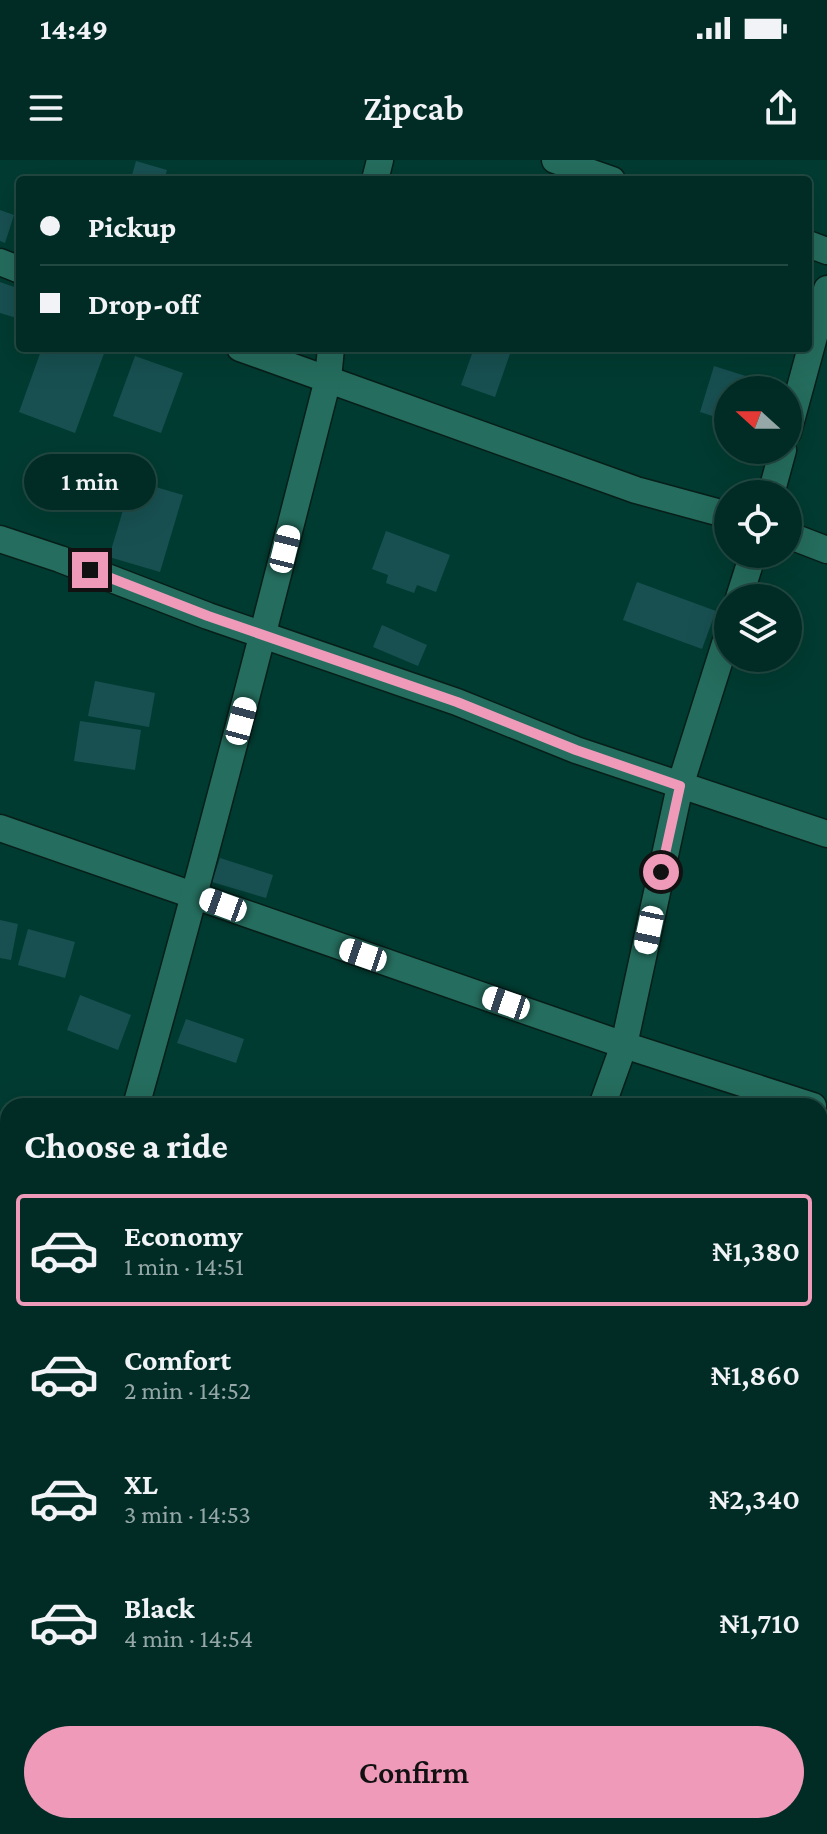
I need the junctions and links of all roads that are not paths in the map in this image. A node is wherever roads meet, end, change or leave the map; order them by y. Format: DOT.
graph roads {
  1 [pos="555,160"];
  2 [pos="601,176"];
  3 [pos="827,289"];
  4 [pos="812,344"];
  5 [pos="251,352"];
  6 [pos="331,352"];
  7 [pos="810,352"];
  8 [pos="328,379"];
  9 [pos="802,381"];
  10 [pos="714,511"];
  11 [pos="0,539"];
  12 [pos="802,540"];
  13 [pos="827,550"];
  14 [pos="263,635"];
  15 [pos="716,672"];
  16 [pos="680,786"];
  17 [pos="0,828"];
  18 [pos="827,834"];
  19 [pos="195,895"];
  20 [pos="624,1045"];
  21 [pos="138,1098"];
  22 [pos="605,1098"];
  23 [pos="788,1098"];
  1 -- 2 [label="street"];
  3 -- 4 [label="street"];
  5 -- 8 [label="street"];
  6 -- 8 [label="street"];
  7 -- 9 [label="street"];
  8 -- 10 [label="street"];
  8 -- 14 [label="street"];
  11 -- 14 [label="street"];
  12 -- 13 [label="street"];
  14 -- 16 [label="street"];
  14 -- 19 [label="street"];
  15 -- 16 [label="street"];
  16 -- 18 [label="street"];
  16 -- 20 [label="street"];
  17 -- 19 [label="street"];
  19 -- 20 [label="street"];
  19 -- 21 [label="street"];
  20 -- 22 [label="street"];
  20 -- 23 [label="street"];
}
